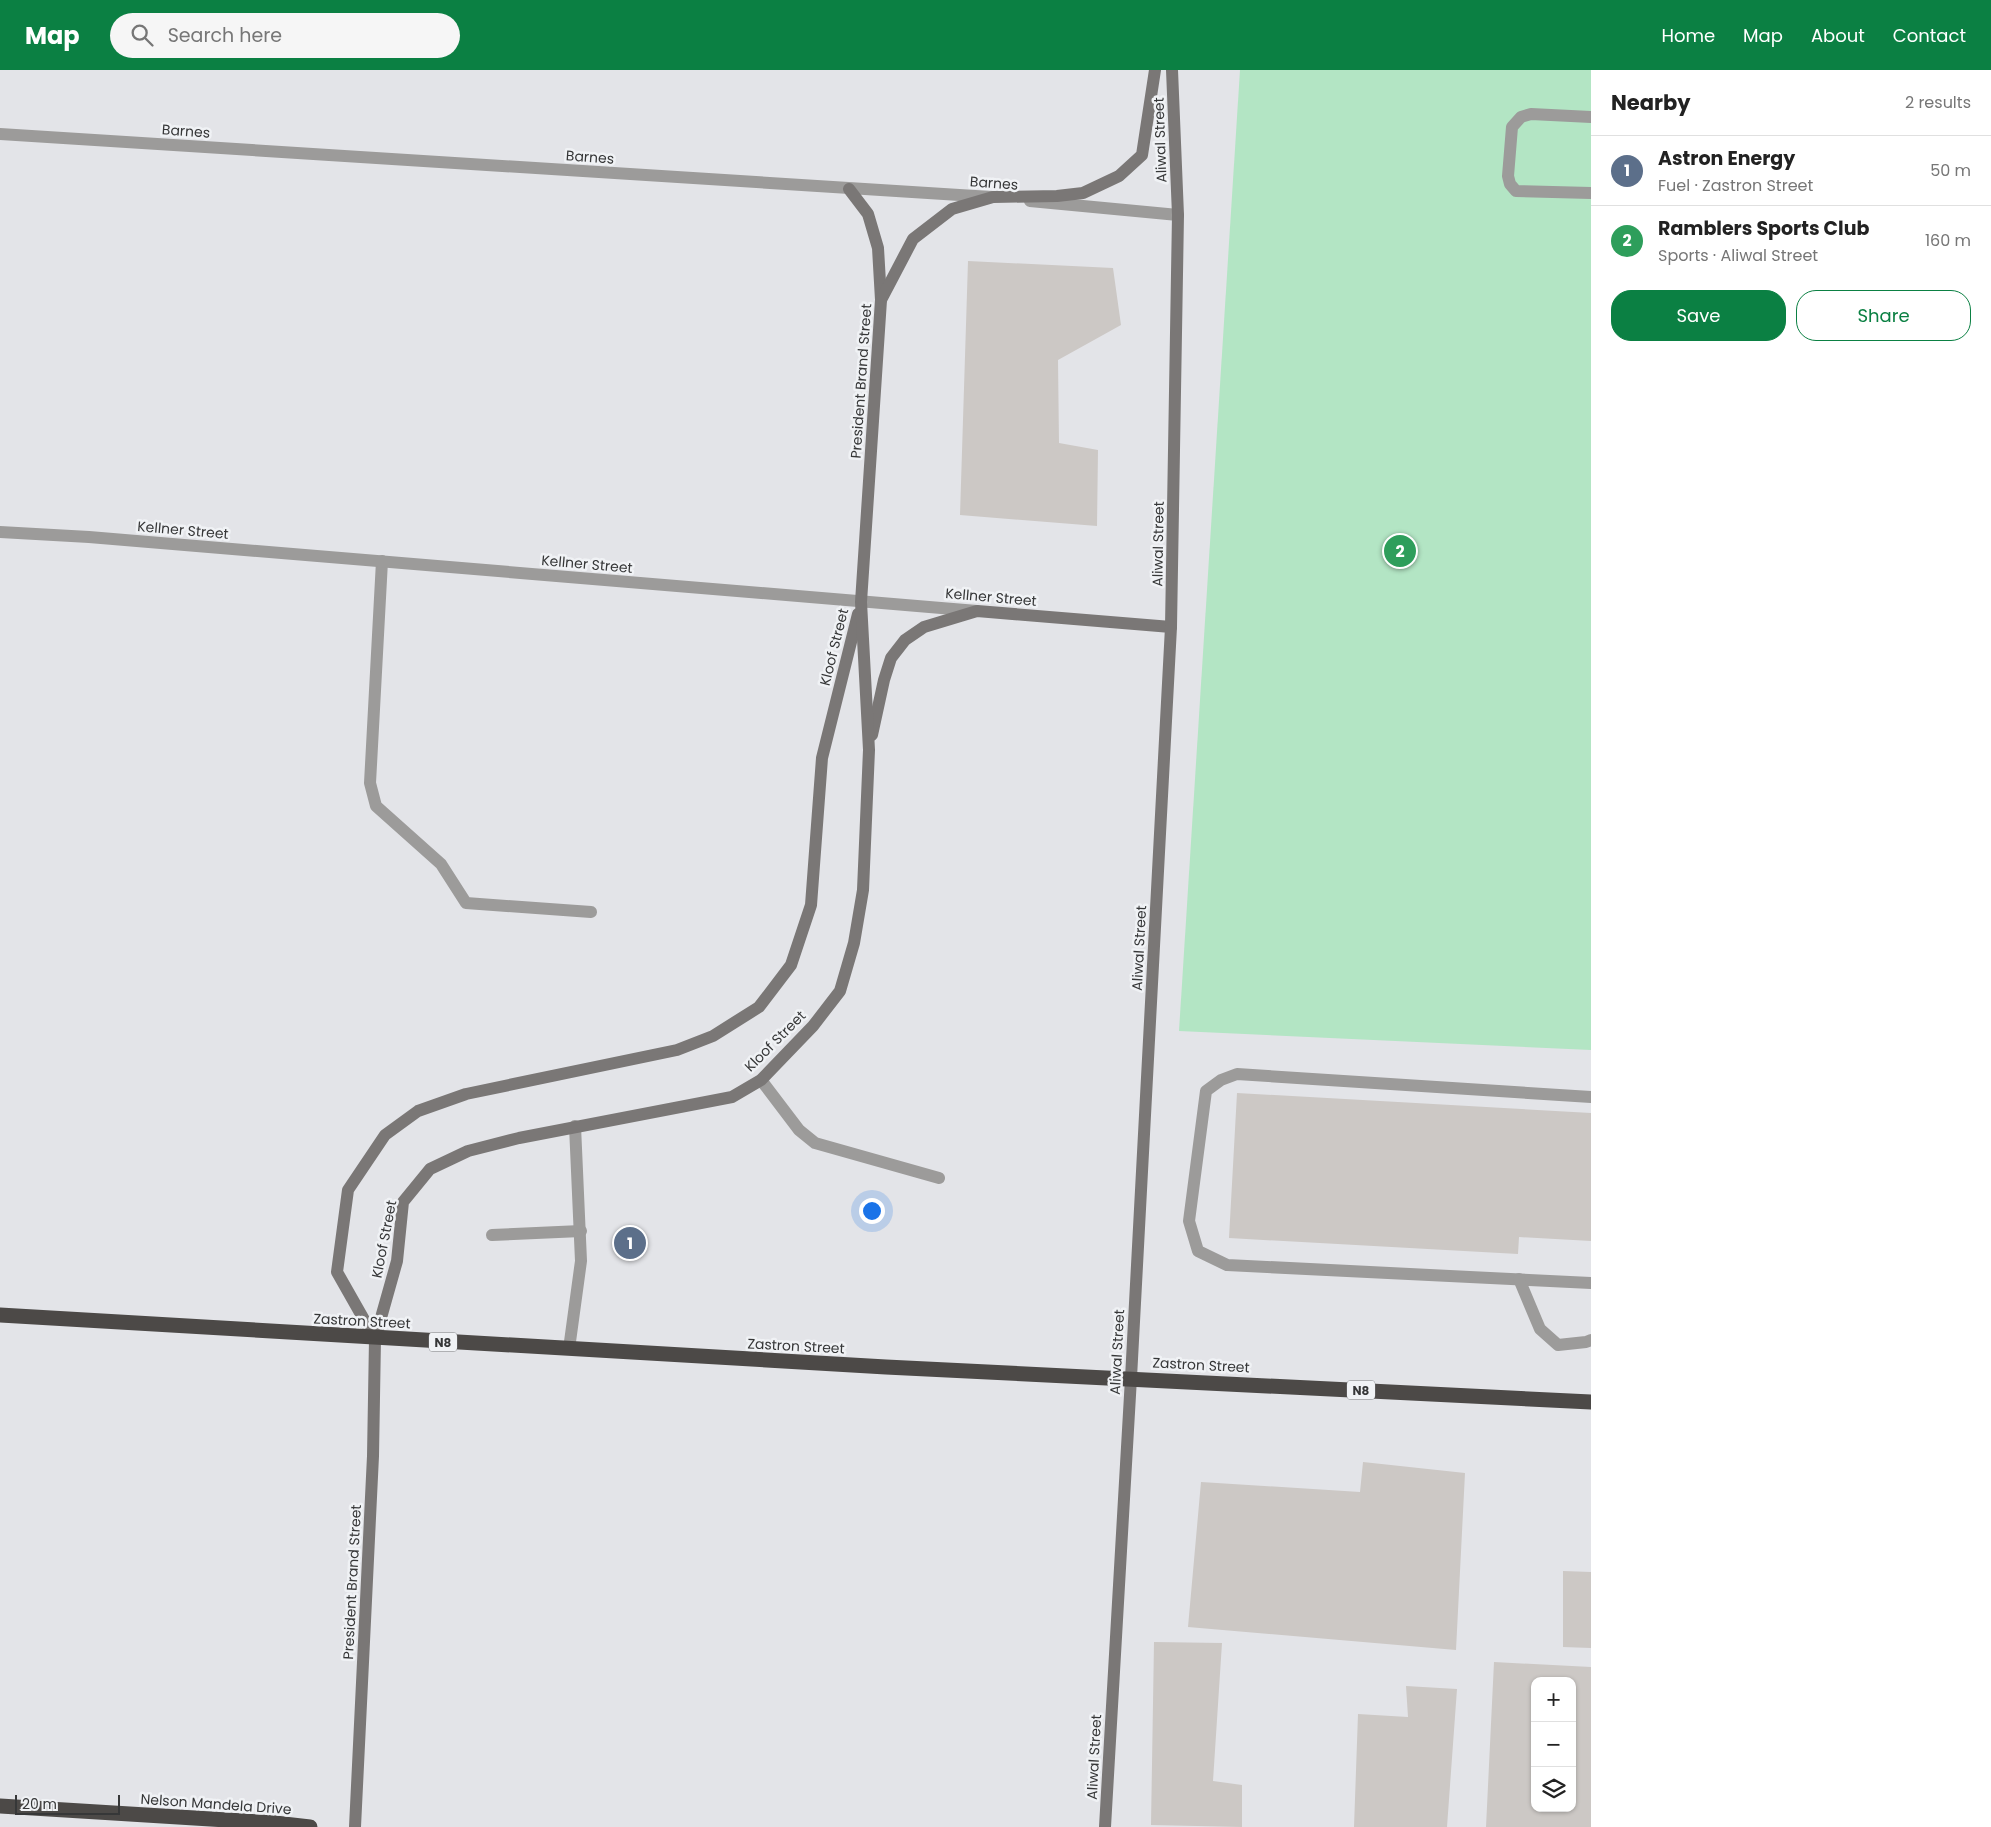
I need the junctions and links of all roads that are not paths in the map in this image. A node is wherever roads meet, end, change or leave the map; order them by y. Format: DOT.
graph roads {
  1 [pos="1155,70"];
  2 [pos="1172,70"];
  3 [pos="1591,117"];
  4 [pos="0,134"];
  5 [pos="849,189"];
  6 [pos="1591,193"];
  7 [pos="993,197"];
  8 [pos="1178,215"];
  9 [pos="881,300"];
  10 [pos="0,532"];
  11 [pos="382,561"];
  12 [pos="861,602"];
  13 [pos="977,611"];
  14 [pos="1171,628"];
  15 [pos="869,750"];
  16 [pos="591,912"];
  17 [pos="761,1080"];
  18 [pos="1591,1097"];
  19 [pos="575,1126"];
  20 [pos="939,1178"];
  21 [pos="581,1231"];
  22 [pos="492,1235"];
  23 [pos="1519,1279"];
  24 [pos="1591,1282"];
  25 [pos="0,1315"];
  26 [pos="375,1338"];
  27 [pos="1591,1340"];
  28 [pos="569,1349"];
  29 [pos="1131,1378"];
  30 [pos="1591,1402"];
  31 [pos="0,1806"];
  32 [pos="310,1827"];
  33 [pos="355,1827"];
  34 [pos="1105,1827"];
  1 -- 7 [label="main road, President Brand Street"];
  2 -- 8 [label="main road, Aliwal Street"];
  3 -- 6 [label="street"];
  4 -- 5 [label="street, Barnes"];
  5 -- 7 [label="street, Barnes"];
  5 -- 9 [label="main road"];
  7 -- 8 [label="street, Barnes"];
  7 -- 9 [label="main road, President Brand Street"];
  8 -- 14 [label="main road, Aliwal Street"];
  9 -- 12 [label="main road, President Brand Street"];
  10 -- 11 [label="street, Kellner Street"];
  11 -- 12 [label="street, Kellner Street"];
  11 -- 16 [label="street"];
  12 -- 13 [label="street, Kellner Street"];
  12 -- 15 [label="main road, Kloof Street"];
  12 -- 26 [label="main road, Kloof Street"];
  13 -- 14 [label="main road, Kellner Street"];
  13 -- 15 [label="main road"];
  14 -- 29 [label="main road, Aliwal Street"];
  15 -- 17 [label="main road, Kloof Street"];
  17 -- 19 [label="main road, Kloof Street"];
  17 -- 20 [label="street"];
  18 -- 23 [label="street"];
  19 -- 21 [label="street"];
  19 -- 26 [label="main road, Kloof Street"];
  21 -- 22 [label="street"];
  21 -- 28 [label="street"];
  23 -- 24 [label="street"];
  23 -- 27 [label="street"];
  25 -- 26 [label="highway, Zastron Street / N8"];
  26 -- 28 [label="highway, Zastron Street / N8"];
  26 -- 33 [label="main road, President Brand Street"];
  28 -- 29 [label="highway, Zastron Street / N8"];
  29 -- 30 [label="highway, Zastron Street / N8"];
  29 -- 34 [label="main road, Aliwal Street"];
  31 -- 32 [label="highway, Nelson Mandela Drive"];
}
